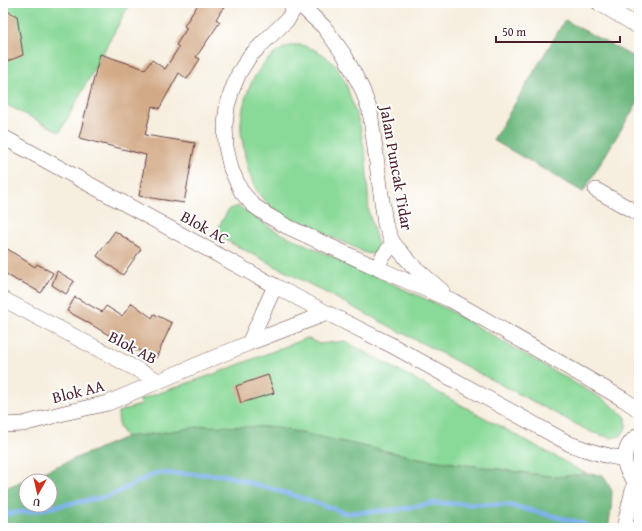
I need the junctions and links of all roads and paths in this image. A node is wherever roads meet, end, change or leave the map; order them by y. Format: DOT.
graph roads {
  1 [pos="294,3"];
  2 [pos="298,3"];
  3 [pos="599,3"];
  4 [pos="639,27"];
  5 [pos="3,137"];
  6 [pos="596,190"];
  7 [pos="639,214"];
  8 [pos="392,243"];
  9 [pos="377,268"];
  10 [pos="275,286"];
  11 [pos="3,298"];
  12 [pos="453,300"];
  13 [pos="327,313"];
  14 [pos="249,343"];
  15 [pos="159,381"];
  16 [pos="639,410"];
  17 [pos="3,425"];
  18 [pos="639,435"];
  19 [pos="625,459"];
  20 [pos="637,482"];
  21 [pos="624,528"];
  1 -- 9 [label="street, Jalan Puncak Tidar"];
  2 -- 8 [label="street, Jalan Puncak Tidar"];
  3 -- 4 [label="street"];
  5 -- 10 [label="street, Blok AC"];
  6 -- 7 [label="street"];
  8 -- 9 [label="street, Jalan Puncak Tidar"];
  8 -- 12 [label="street, Jalan Puncak Tidar"];
  9 -- 12 [label="street, Jalan Puncak Tidar"];
  10 -- 13 [label="street, Blok AC"];
  10 -- 14 [label="street"];
  11 -- 15 [label="street, Blok AB"];
  12 -- 16 [label="street, Jalan Puncak Tidar"];
  13 -- 14 [label="street, Blok AB"];
  13 -- 19 [label="street, Blok AC"];
  14 -- 15 [label="street, Blok AB"];
  15 -- 17 [label="street, Blok AA"];
  18 -- 19 [label="street"];
  19 -- 20 [label="street"];
  20 -- 21 [label="street"];
}
